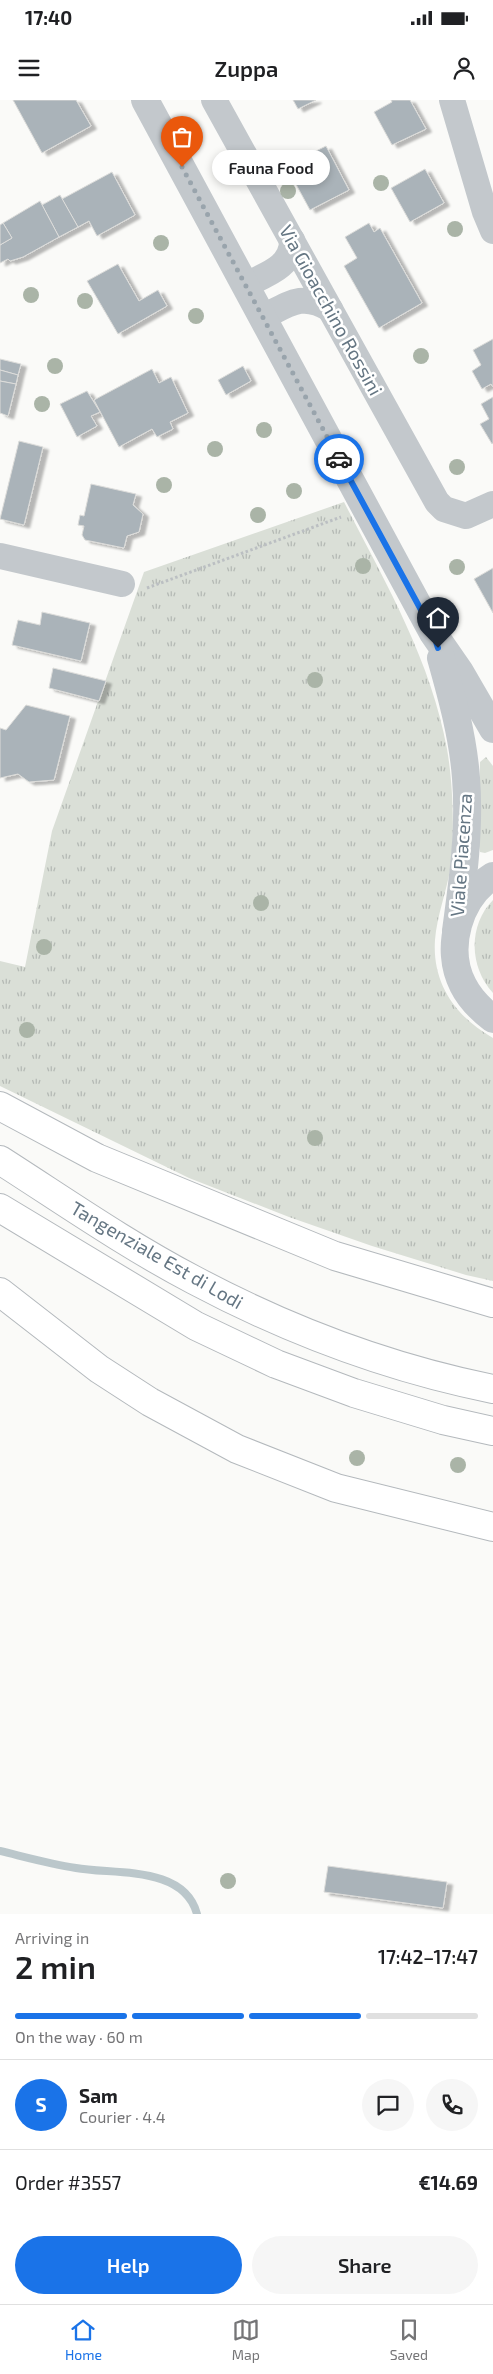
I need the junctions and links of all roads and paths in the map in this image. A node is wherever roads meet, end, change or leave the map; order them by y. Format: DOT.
graph roads {
  1 [pos="145,100"];
  2 [pos="214,100"];
  3 [pos="452,100"];
  4 [pos="493,231"];
  5 [pos="292,240"];
  6 [pos="245,285"];
  7 [pos="330,309"];
  8 [pos="263,317"];
  9 [pos="493,504"];
  10 [pos="366,508"];
  11 [pos="0,556"];
  12 [pos="122,584"];
  13 [pos="433,632"];
  14 [pos="493,729"];
  15 [pos="493,876"];
  16 [pos="456,931"];
  17 [pos="493,1019"];
  18 [pos="0,1106"];
  19 [pos="0,1160"];
  20 [pos="0,1208"];
  21 [pos="0,1292"];
  22 [pos="493,1302"];
  23 [pos="493,1389"];
  24 [pos="493,1431"];
  25 [pos="493,1527"];
  1 -- 6 [label="street, Viale Piacenza"];
  2 -- 5 [label="street, Via Gioacchino Rossini"];
  3 -- 4 [label="street"];
  5 -- 6 [label="street"];
  5 -- 7 [label="street, Via Gioacchino Rossini"];
  6 -- 8 [label="street, Viale Piacenza"];
  7 -- 8 [label="street"];
  7 -- 9 [label="street, Via Gioacchino Rossini"];
  8 -- 10 [label="street, Viale Piacenza"];
  10 -- 12 [label="path"];
  10 -- 13 [label="street, Viale Piacenza"];
  11 -- 12 [label="street"];
  13 -- 14 [label="street, Viale Piacenza"];
  13 -- 16 [label="street, Viale Piacenza"];
  15 -- 16 [label="street"];
  16 -- 17 [label="street"];
  18 -- 22 [label="highway"];
  19 -- 23 [label="highway, Tangenziale Est di Lodi"];
  20 -- 24 [label="highway"];
  21 -- 25 [label="highway"];
}
